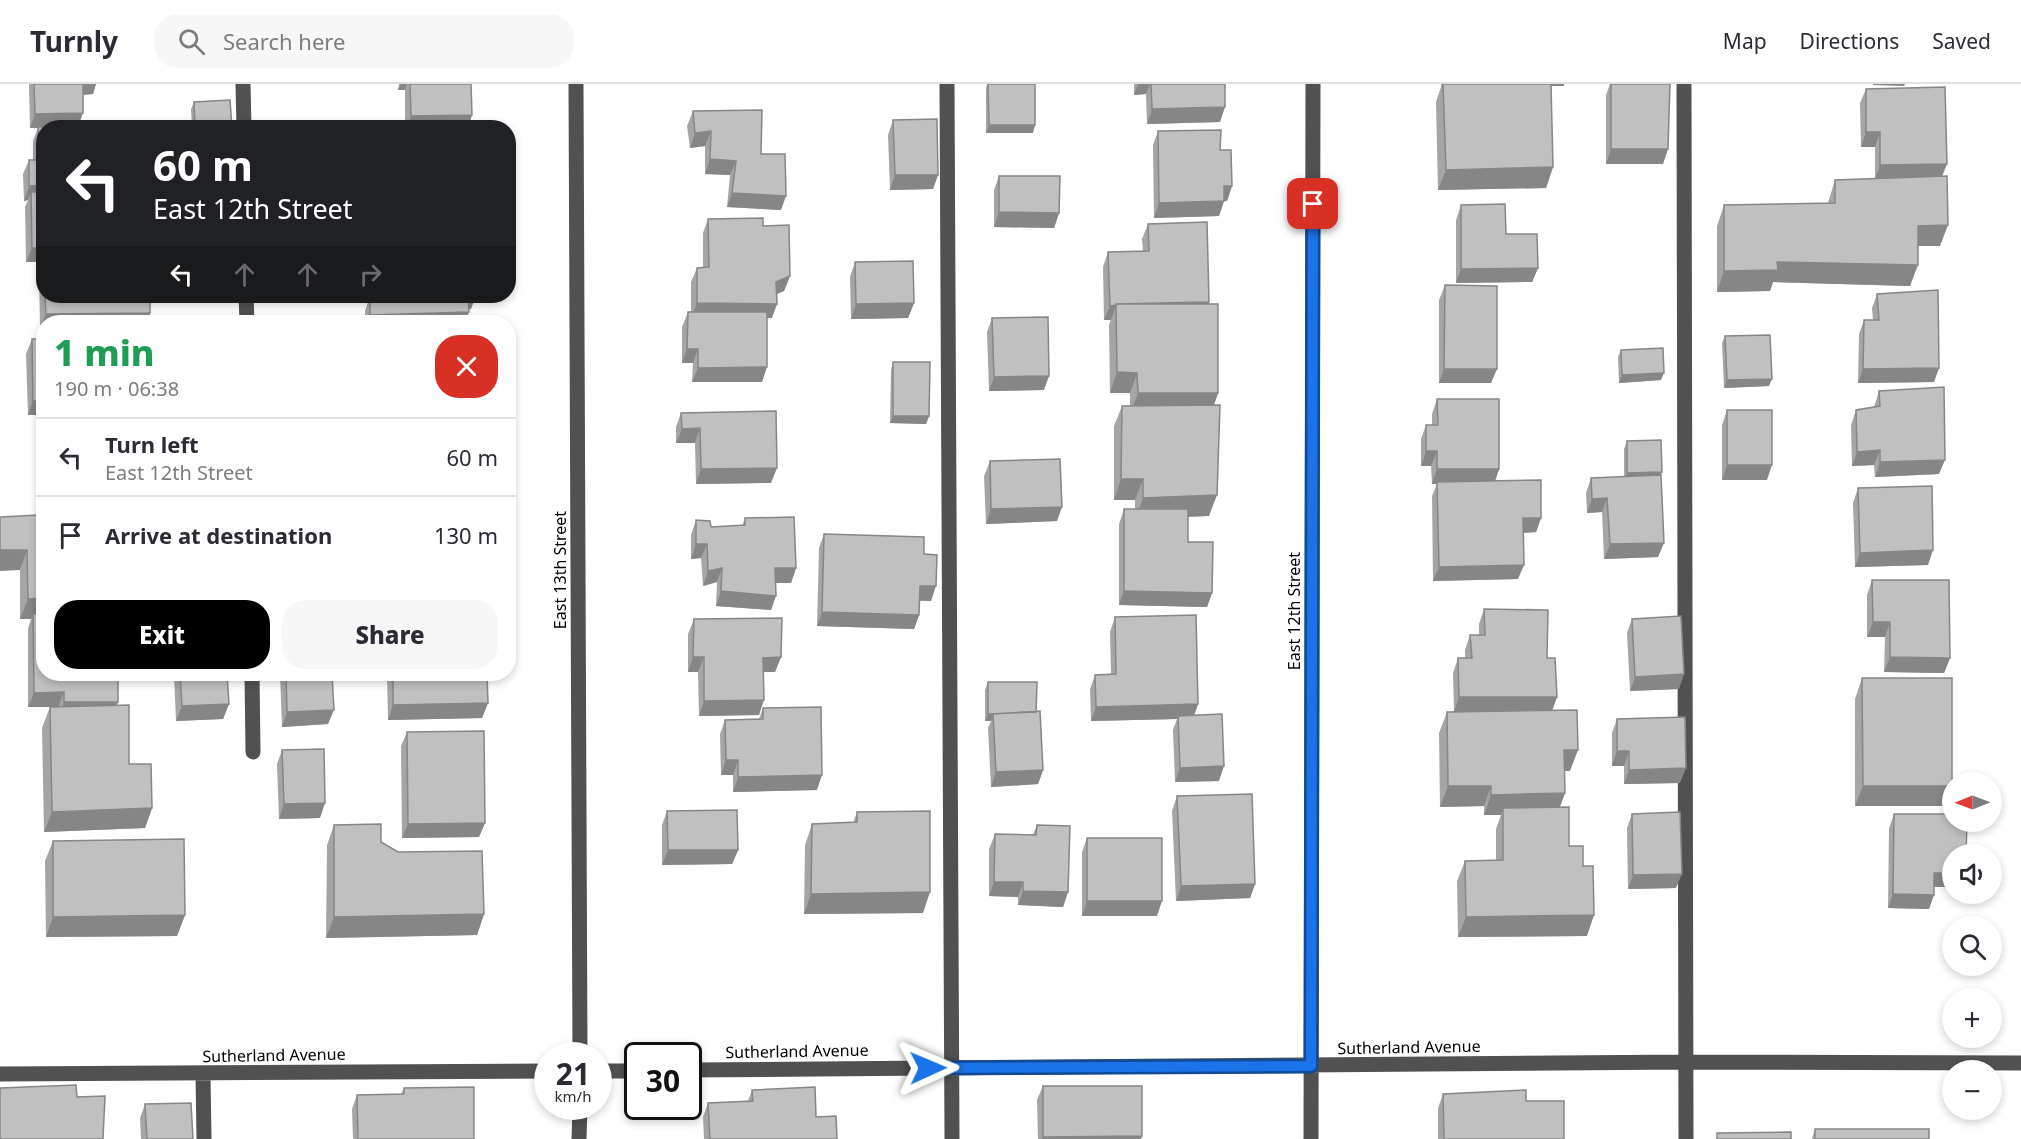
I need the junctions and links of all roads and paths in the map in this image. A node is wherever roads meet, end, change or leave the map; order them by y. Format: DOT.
graph roads {
  1 [pos="243,84"];
  2 [pos="576,84"];
  3 [pos="947,84"];
  4 [pos="1313,84"];
  5 [pos="1684,84"];
  6 [pos="244,120"];
  7 [pos="252,681"];
  8 [pos="253,752"];
  9 [pos="580,1042"];
  10 [pos="1686,1062"];
  11 [pos="2021,1063"];
  12 [pos="1311,1066"];
  13 [pos="952,1067"];
  14 [pos="702,1070"];
  15 [pos="534,1071"];
  16 [pos="0,1074"];
  17 [pos="203,1074"];
  18 [pos="580,1120"];
  19 [pos="204,1139"];
  20 [pos="579,1139"];
  21 [pos="952,1139"];
  22 [pos="1311,1139"];
  23 [pos="1686,1139"];
  1 -- 6 [label="street"];
  2 -- 9 [label="street, East 13th Street"];
  3 -- 13 [label="street"];
  4 -- 12 [label="street, East 12th Street"];
  5 -- 10 [label="street"];
  7 -- 8 [label="street"];
  10 -- 11 [label="street, Sutherland Avenue"];
  10 -- 12 [label="street, Sutherland Avenue"];
  10 -- 23 [label="street"];
  12 -- 13 [label="street, Sutherland Avenue"];
  12 -- 22 [label="street, East 12th Street"];
  13 -- 14 [label="street, Sutherland Avenue"];
  13 -- 21 [label="street"];
  15 -- 17 [label="street, Sutherland Avenue"];
  16 -- 17 [label="street, Sutherland Avenue"];
  17 -- 19 [label="street"];
  18 -- 20 [label="street"];
}
